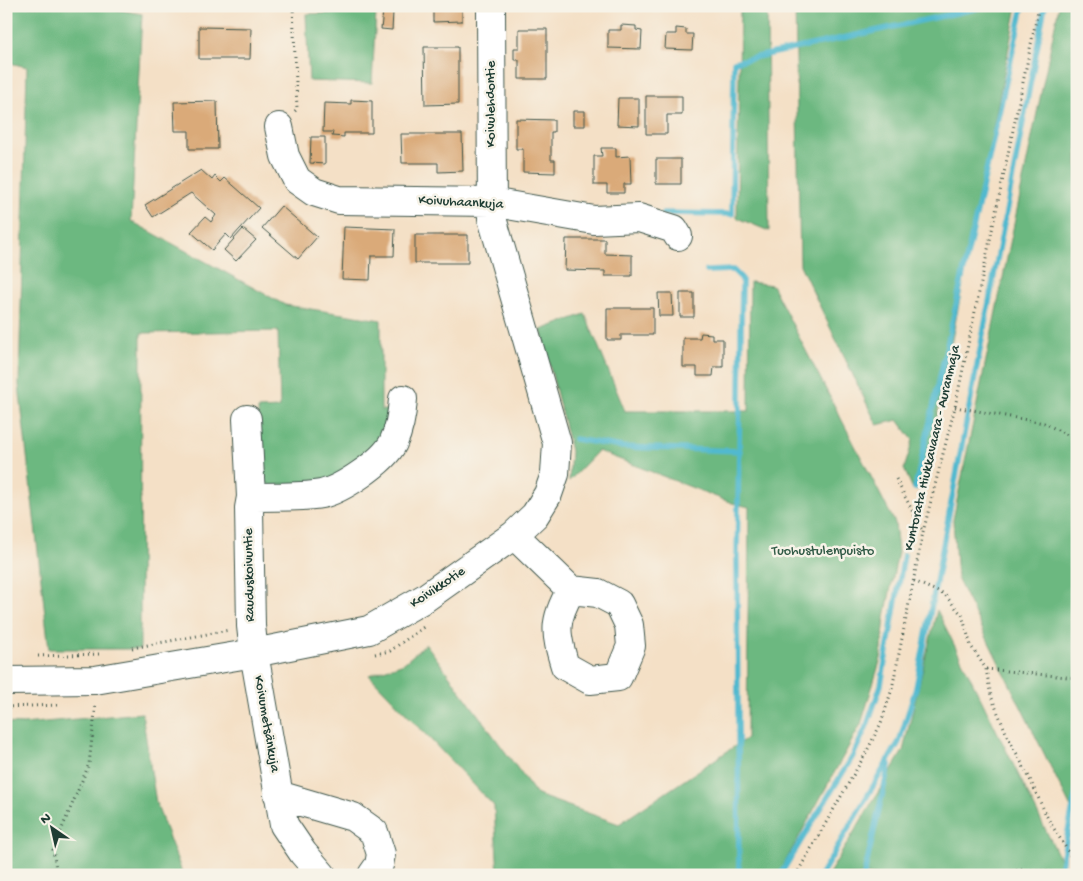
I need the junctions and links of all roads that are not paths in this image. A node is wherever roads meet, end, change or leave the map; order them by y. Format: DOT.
graph roads {
  1 [pos="491,6"];
  2 [pos="279,127"];
  3 [pos="491,202"];
  4 [pos="678,236"];
  5 [pos="403,398"];
  6 [pos="248,419"];
  7 [pos="251,497"];
  8 [pos="514,535"];
  9 [pos="571,590"];
  10 [pos="254,653"];
  11 [pos="6,681"];
  12 [pos="278,795"];
  13 [pos="322,875"];
  14 [pos="372,875"];
  1 -- 3 [label="street, Koivulehdontie"];
  2 -- 3 [label="street, Koivuhaankuja"];
  3 -- 4 [label="street, Koivuhaankuja"];
  3 -- 8 [label="street, Koivikkotie"];
  5 -- 7 [label="street"];
  6 -- 7 [label="street, Rauduskoivuntie"];
  7 -- 10 [label="street, Rauduskoivuntie"];
  8 -- 9 [label="street"];
  8 -- 10 [label="street, Koivikkotie"];
  10 -- 11 [label="street, Koivikkotie"];
  10 -- 12 [label="street, Koivumetsänkuja"];
  12 -- 13 [label="street, Koivumetsänkuja"];
  12 -- 14 [label="street"];
}
